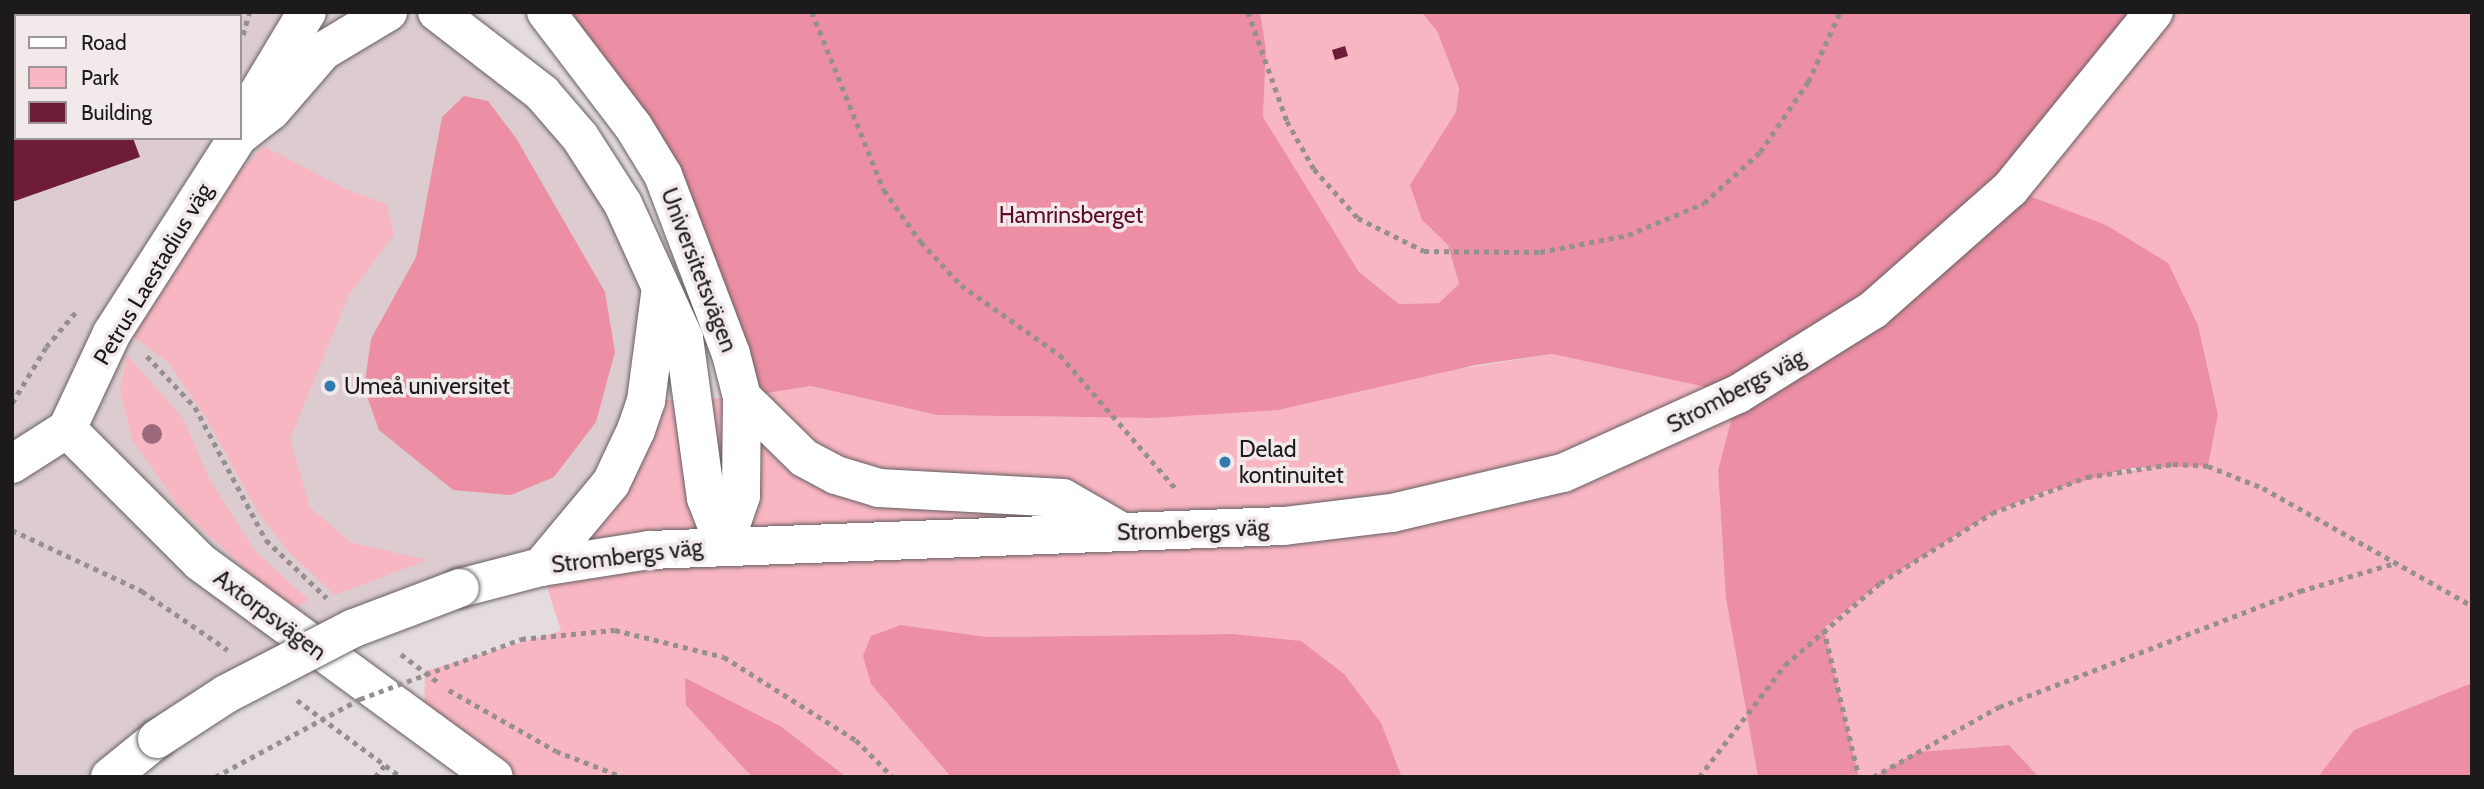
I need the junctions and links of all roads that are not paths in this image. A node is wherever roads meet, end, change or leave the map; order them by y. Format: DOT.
graph roads {
  1 [pos="307,12"];
  2 [pos="388,12"];
  3 [pos="437,12"];
  4 [pos="546,12"];
  5 [pos="2154,12"];
  6 [pos="242,126"];
  7 [pos="242,133"];
  8 [pos="236,140"];
  9 [pos="660,294"];
  10 [pos="742,397"];
  11 [pos="67,429"];
  12 [pos="12,464"];
  13 [pos="1122,532"];
  14 [pos="724,545"];
  15 [pos="541,567"];
  16 [pos="110,777"];
  17 [pos="494,777"];
  1 -- 6 [label="street, Petrus Laestadius väg"];
  2 -- 7 [label="street, Petrus Laestadius väg"];
  3 -- 9 [label="street, Universitetsvägen"];
  4 -- 10 [label="street, Universitetsvägen"];
  5 -- 13 [label="street, Strombergs väg"];
  8 -- 11 [label="street, Petrus Laestadius väg"];
  9 -- 14 [label="street, Universitetsvägen"];
  9 -- 15 [label="street, Universitetsvägen"];
  10 -- 13 [label="street, Universitetsvägen"];
  10 -- 14 [label="street, Universitetsvägen"];
  11 -- 12 [label="street"];
  11 -- 17 [label="street, Axtorpsvägen"];
  13 -- 14 [label="street, Strombergs väg"];
  14 -- 15 [label="street, Strombergs väg"];
  15 -- 16 [label="street, Strombergs väg, bridge"];
}
